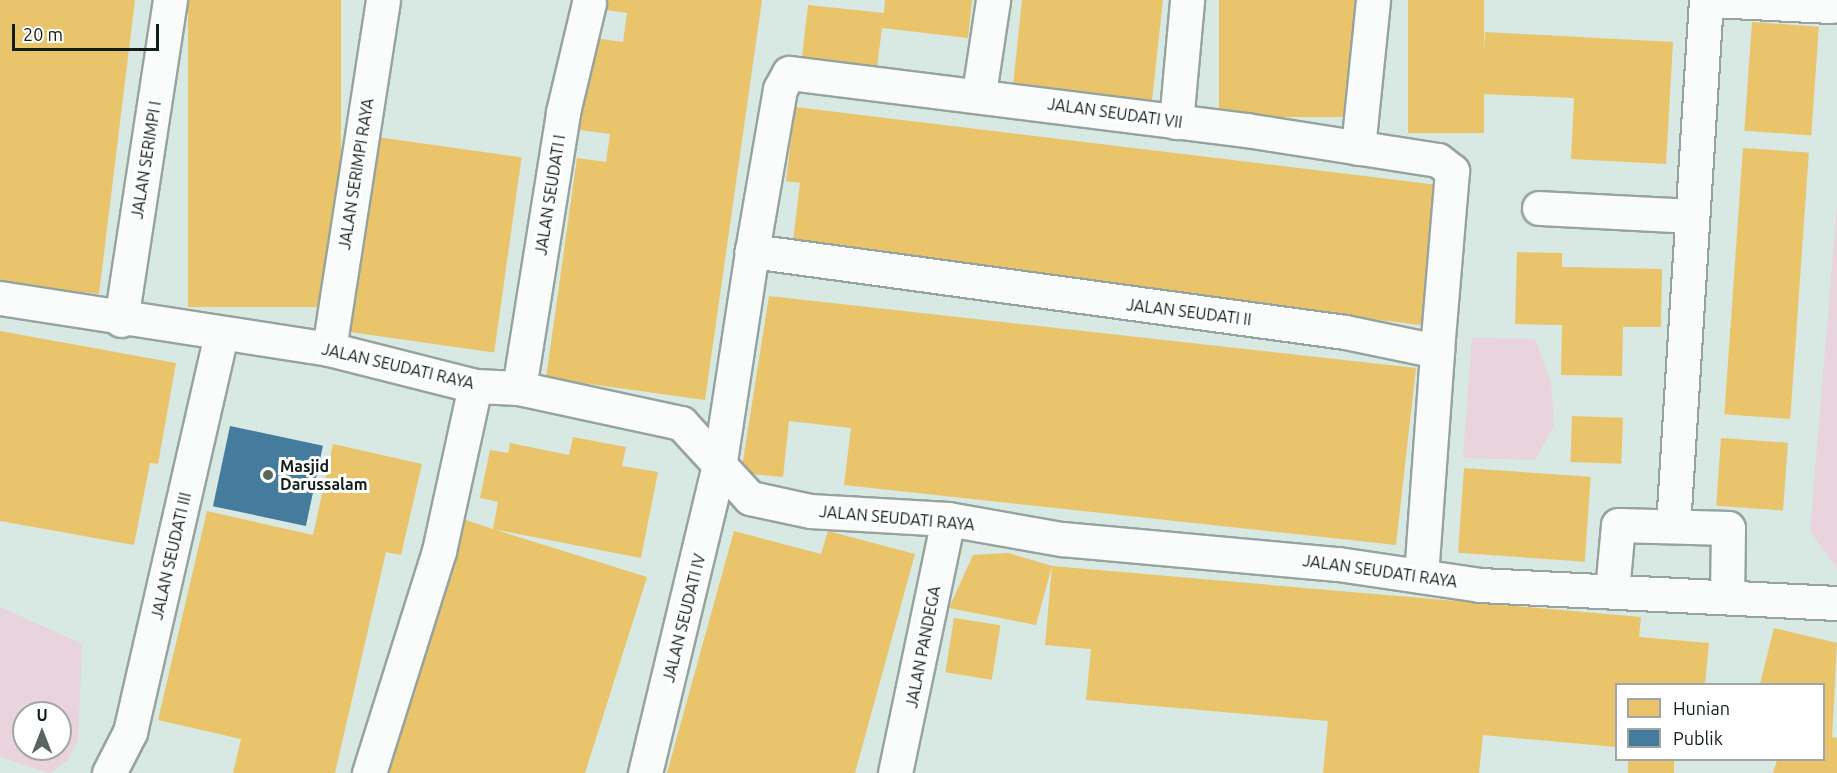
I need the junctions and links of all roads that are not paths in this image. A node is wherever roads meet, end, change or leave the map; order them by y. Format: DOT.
graph roads {
  1 [pos="170,0"];
  2 [pos="383,0"];
  3 [pos="993,0"];
  4 [pos="1187,0"];
  5 [pos="1373,0"];
  6 [pos="1706,0"];
  7 [pos="1712,0"];
  8 [pos="589,3"];
  9 [pos="1831,6"];
  10 [pos="979,93"];
  11 [pos="1176,122"];
  12 [pos="1358,148"];
  13 [pos="1539,208"];
  14 [pos="1690,216"];
  15 [pos="752,252"];
  16 [pos="0,298"];
  17 [pos="121,320"];
  18 [pos="221,334"];
  19 [pos="329,349"];
  20 [pos="1437,351"];
  21 [pos="475,386"];
  22 [pos="519,388"];
  23 [pos="720,461"];
  24 [pos="948,519"];
  25 [pos="1673,526"];
  26 [pos="1421,576"];
  27 [pos="1612,591"];
  28 [pos="1727,597"];
  29 [pos="1837,603"];
  30 [pos="109,773"];
  31 [pos="369,773"];
  32 [pos="645,773"];
  33 [pos="895,773"];
  1 -- 17 [label="street, JALAN SERIMPI I"];
  2 -- 19 [label="street, JALAN SERIMPI RAYA"];
  3 -- 10 [label="street"];
  4 -- 11 [label="street"];
  5 -- 12 [label="street"];
  6 -- 14 [label="street"];
  7 -- 9 [label="street"];
  8 -- 22 [label="street, JALAN SEUDATI I"];
  10 -- 11 [label="street, JALAN SEUDATI VII"];
  10 -- 15 [label="street, JALAN SEUDATI VII"];
  11 -- 12 [label="street, JALAN SEUDATI VII"];
  12 -- 20 [label="street, JALAN SEUDATI VII"];
  13 -- 14 [label="street"];
  14 -- 25 [label="street"];
  15 -- 20 [label="street, JALAN SEUDATI II"];
  15 -- 23 [label="street"];
  16 -- 17 [label="street, JALAN SEUDATI RAYA"];
  17 -- 18 [label="street, JALAN SEUDATI RAYA"];
  18 -- 19 [label="street, JALAN SEUDATI RAYA"];
  18 -- 30 [label="street, JALAN SEUDATI III"];
  19 -- 21 [label="street, JALAN SEUDATI RAYA"];
  20 -- 26 [label="street"];
  21 -- 22 [label="street, JALAN SEUDATI RAYA"];
  21 -- 31 [label="street"];
  22 -- 23 [label="street, JALAN SEUDATI RAYA"];
  23 -- 24 [label="street, JALAN SEUDATI RAYA"];
  23 -- 32 [label="street, JALAN SEUDATI IV"];
  24 -- 26 [label="street, JALAN SEUDATI RAYA"];
  24 -- 33 [label="street, JALAN PANDEGA"];
  25 -- 27 [label="street"];
  25 -- 28 [label="street"];
  26 -- 27 [label="street, JALAN SEUDATI RAYA"];
  27 -- 28 [label="street, JALAN SEUDATI RAYA"];
  28 -- 29 [label="street, JALAN SEUDATI RAYA"];
}
